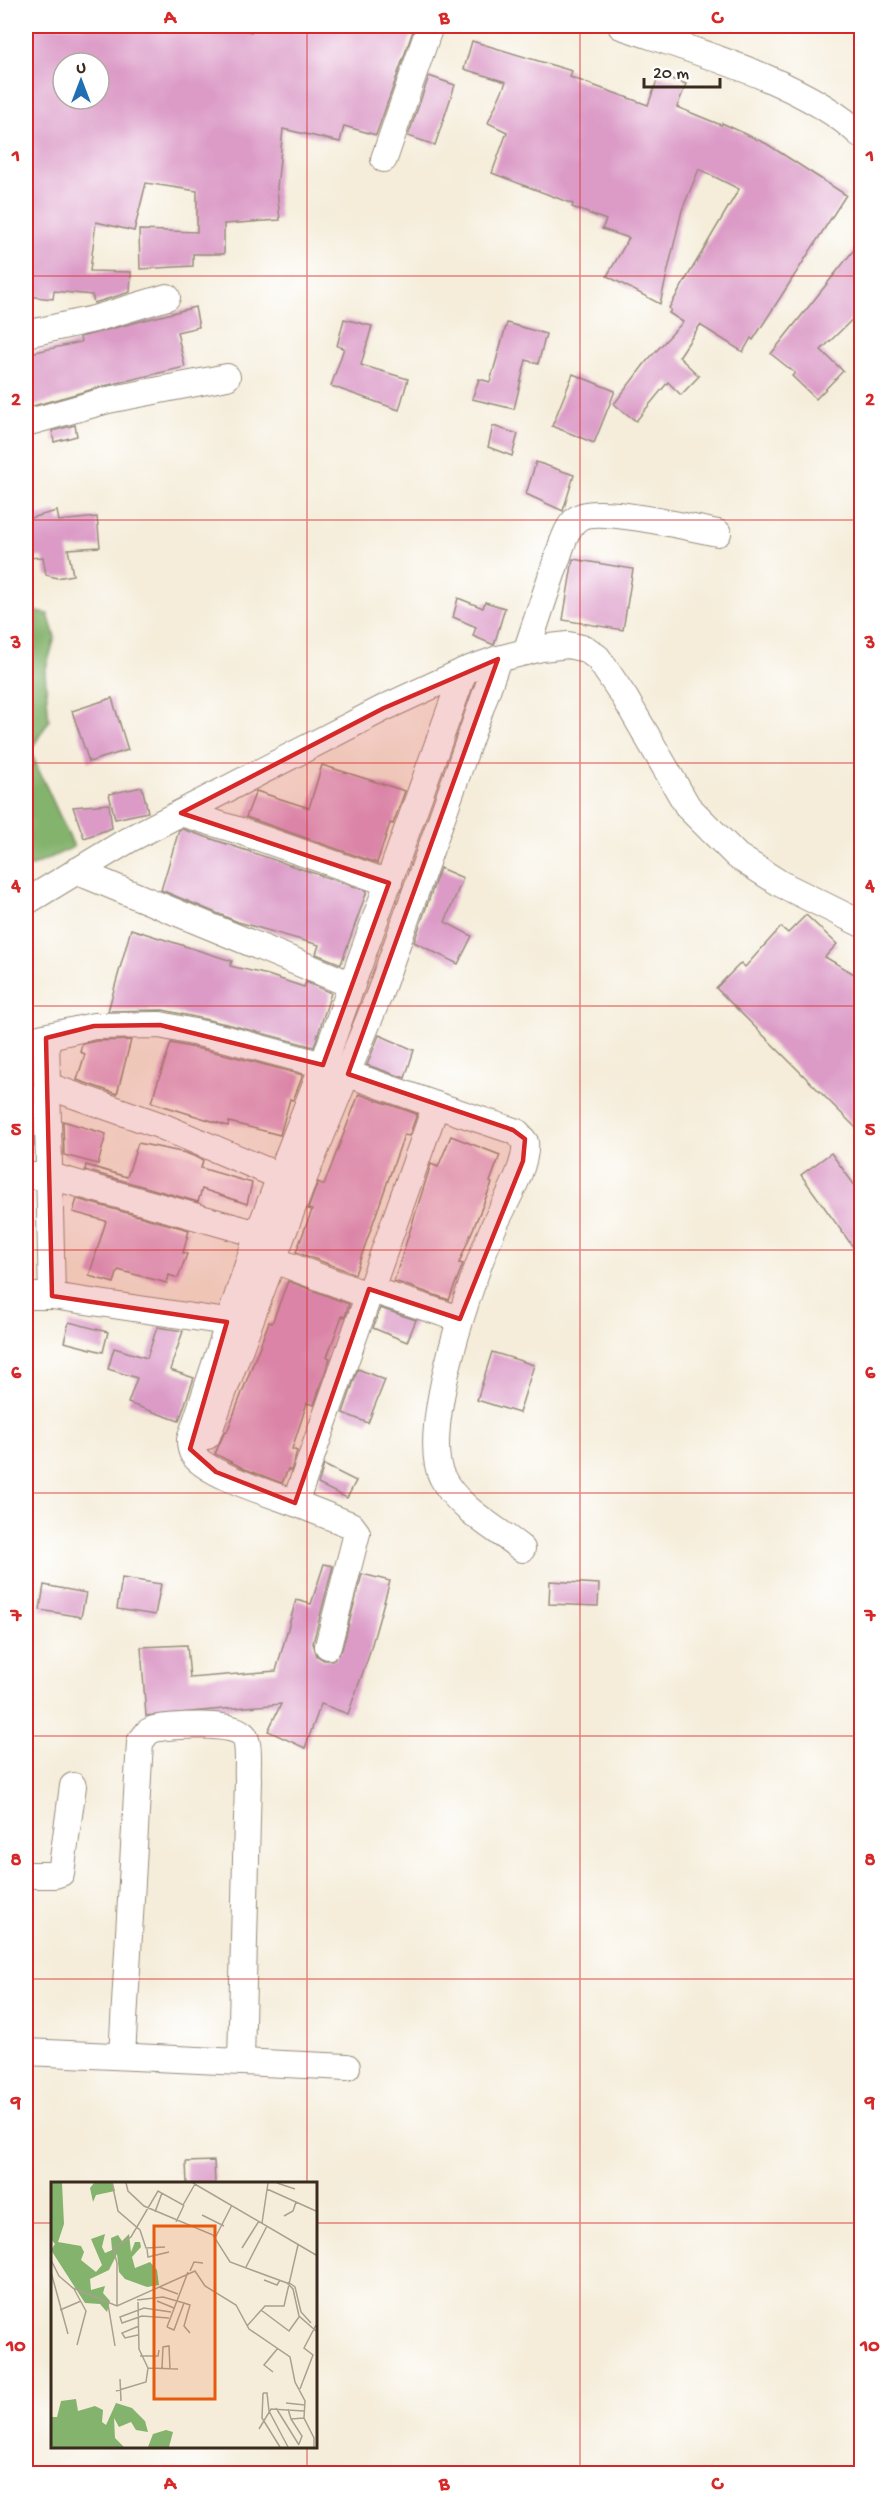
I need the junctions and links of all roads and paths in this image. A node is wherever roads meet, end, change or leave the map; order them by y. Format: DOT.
graph roads {
  1 [pos="430,26"];
  2 [pos="621,26"];
  3 [pos="861,136"];
  4 [pos="384,159"];
  5 [pos="168,297"];
  6 [pos="26,334"];
  7 [pos="226,377"];
  8 [pos="26,423"];
  9 [pos="718,533"];
  10 [pos="526,652"];
  11 [pos="498,659"];
  12 [pos="464,671"];
  13 [pos="181,813"];
  14 [pos="76,871"];
  15 [pos="389,883"];
  16 [pos="26,902"];
  17 [pos="861,924"];
  18 [pos="352,985"];
  19 [pos="36,1040"];
  20 [pos="323,1065"];
  21 [pos="348,1074"];
  22 [pos="48,1086"];
  23 [pos="436,1105"];
  24 [pos="38,1176"];
  25 [pos="290,1181"];
  26 [pos="258,1234"];
  27 [pos="274,1260"];
  28 [pos="368,1292"];
  29 [pos="26,1296"];
  30 [pos="52,1296"];
  31 [pos="460,1319"];
  32 [pos="227,1322"];
  33 [pos="198,1459"];
  34 [pos="295,1503"];
  35 [pos="522,1549"];
  36 [pos="328,1646"];
  37 [pos="73,1786"];
  38 [pos="26,1875"];
  39 [pos="26,2052"];
  40 [pos="122,2056"];
  41 [pos="241,2062"];
  42 [pos="347,2067"];
  1 -- 4 [label="street"];
  2 -- 3 [label="street"];
  5 -- 6 [label="street"];
  7 -- 8 [label="street"];
  9 -- 10 [label="street"];
  10 -- 11 [label="street"];
  10 -- 17 [label="street"];
  11 -- 12 [label="street"];
  11 -- 21 [label="street"];
  12 -- 13 [label="street"];
  12 -- 15 [label="street"];
  13 -- 14 [label="street"];
  13 -- 15 [label="street"];
  14 -- 16 [label="street"];
  14 -- 18 [label="street"];
  15 -- 18 [label="street"];
  18 -- 20 [label="street"];
  19 -- 20 [label="street"];
  19 -- 22 [label="street"];
  20 -- 21 [label="street"];
  20 -- 25 [label="street"];
  21 -- 23 [label="street"];
  21 -- 25 [label="street"];
  22 -- 24 [label="street"];
  22 -- 25 [label="street"];
  23 -- 28 [label="street"];
  23 -- 31 [label="street"];
  24 -- 26 [label="street"];
  24 -- 30 [label="street"];
  25 -- 26 [label="street"];
  25 -- 27 [label="street"];
  26 -- 32 [label="street"];
  27 -- 28 [label="street"];
  27 -- 33 [label="street"];
  28 -- 31 [label="street"];
  28 -- 34 [label="street"];
  29 -- 30 [label="street"];
  30 -- 32 [label="street"];
  31 -- 35 [label="street"];
  32 -- 33 [label="street"];
  33 -- 34 [label="street"];
  34 -- 36 [label="street"];
  37 -- 38 [label="street"];
  39 -- 40 [label="street"];
  40 -- 41 [label="street"];
  40 -- 41 [label="street"];
  41 -- 42 [label="street"];
}
